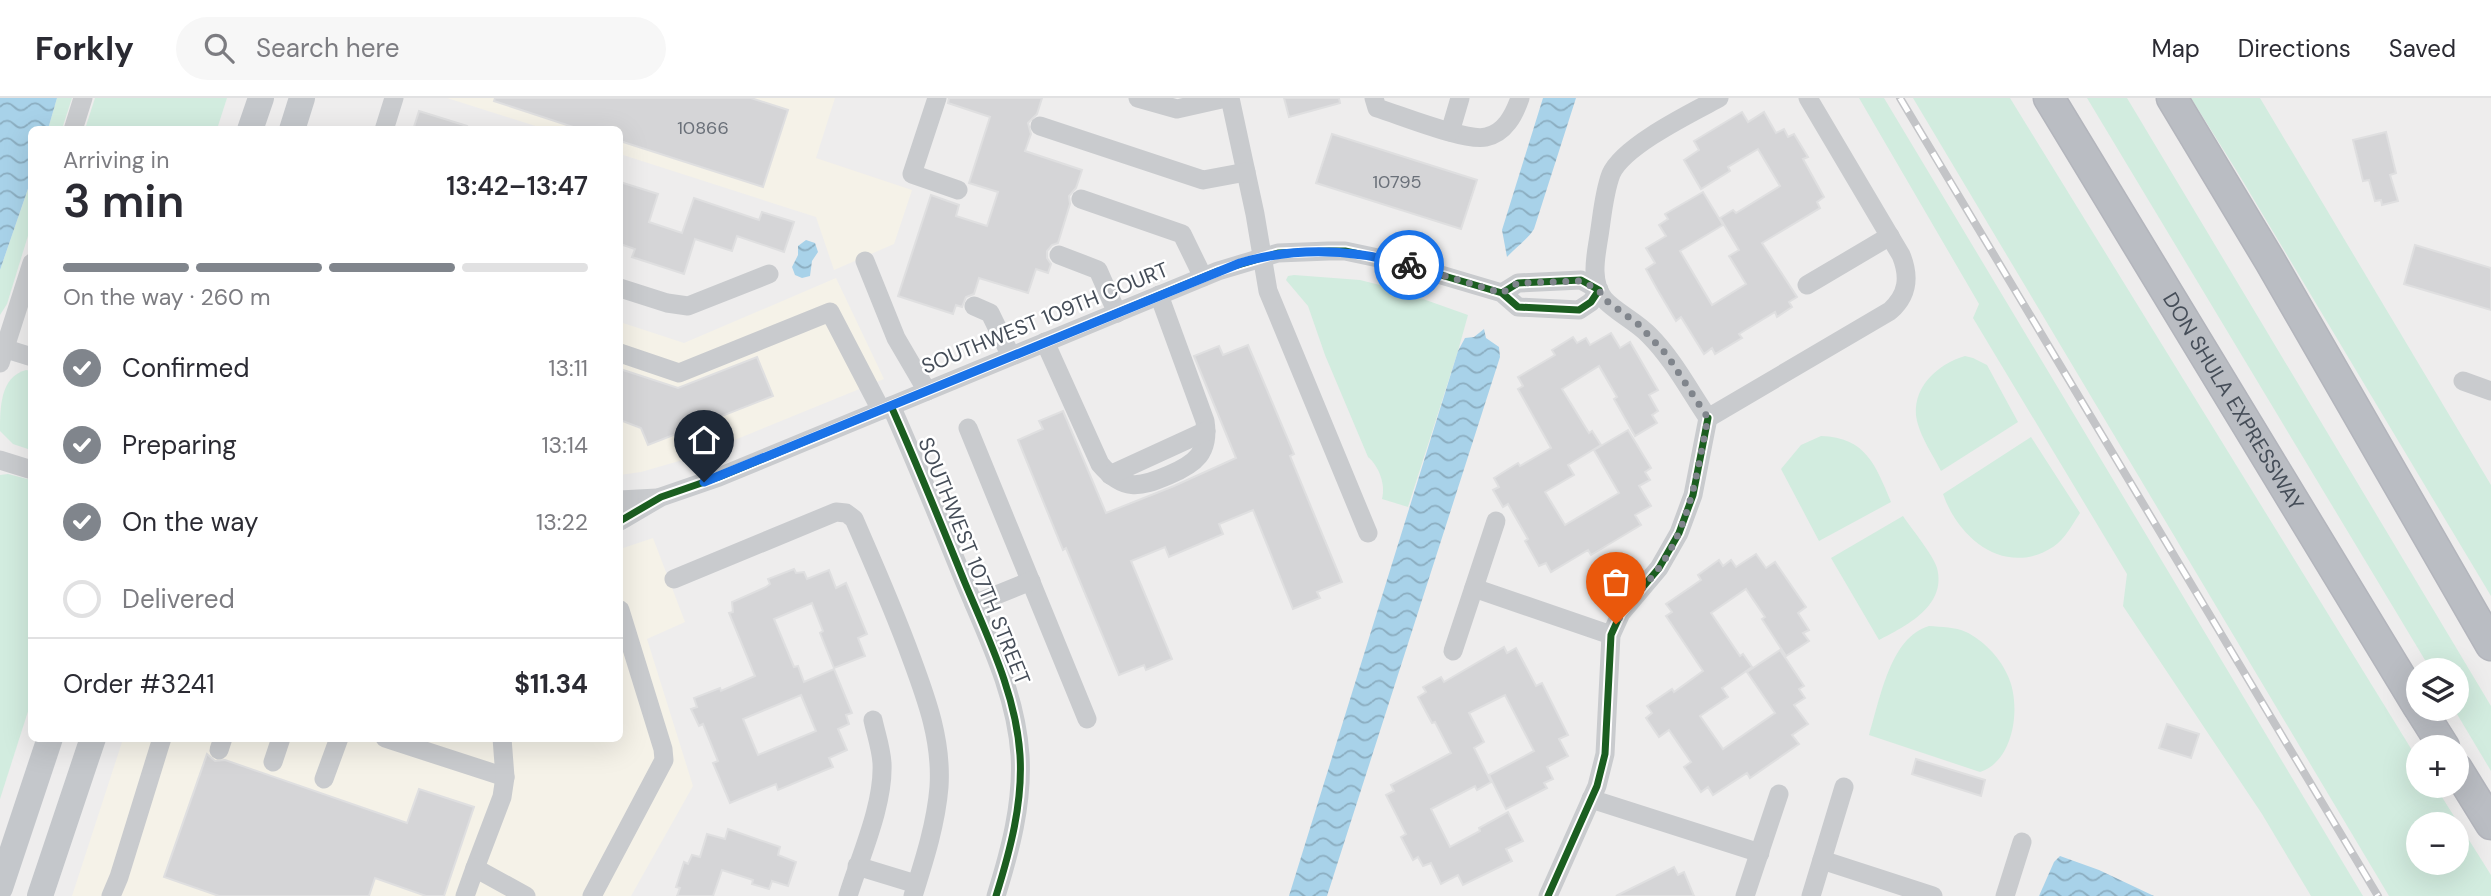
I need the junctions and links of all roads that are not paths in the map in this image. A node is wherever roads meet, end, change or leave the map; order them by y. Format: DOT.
graph roads {
  1 [pos="83,98"];
  2 [pos="261,98"];
  3 [pos="302,98"];
  4 [pos="394,98"];
  5 [pos="937,98"];
  6 [pos="1138,98"];
  7 [pos="1228,98"];
  8 [pos="1374,98"];
  9 [pos="1460,98"];
  10 [pos="1520,98"];
  11 [pos="1719,98"];
  12 [pos="1808,98"];
  13 [pos="2039,98"];
  14 [pos="2049,98"];
  15 [pos="2172,98"];
  16 [pos="74,126"];
  17 [pos="251,126"];
  18 [pos="293,126"];
  19 [pos="385,126"];
  20 [pos="1040,126"];
  21 [pos="1450,132"];
  22 [pos="2068,132"];
  23 [pos="1247,172"];
  24 [pos="958,190"];
  25 [pos="1081,199"];
  26 [pos="1890,236"];
  27 [pos="1059,255"];
  28 [pos="1261,257"];
  29 [pos="865,261"];
  30 [pos="769,274"];
  31 [pos="28,275"];
  32 [pos="1203,277"];
  33 [pos="1807,285"];
  34 [pos="623,289"];
  35 [pos="1599,290"];
  36 [pos="1502,293"];
  37 [pos="1159,295"];
  38 [pos="974,306"];
  39 [pos="1116,313"];
  40 [pos="1045,342"];
  41 [pos="1,353"];
  42 [pos="623,354"];
  43 [pos="28,356"];
  44 [pos="1011,356"];
  45 [pos="2463,381"];
  46 [pos="2491,390"];
  47 [pos="928,391"];
  48 [pos="886,408"];
  49 [pos="1708,418"];
  50 [pos="968,428"];
  51 [pos="0,460"];
  52 [pos="28,469"];
  53 [pos="661,497"];
  54 [pos="623,499"];
  55 [pos="623,519"];
  56 [pos="1496,522"];
  57 [pos="1368,533"];
  58 [pos="674,579"];
  59 [pos="1031,581"];
  60 [pos="1474,588"];
  61 [pos="974,604"];
  62 [pos="623,620"];
  63 [pos="1612,635"];
  64 [pos="2491,645"];
  65 [pos="1453,651"];
  66 [pos="2406,686"];
  67 [pos="1087,719"];
  68 [pos="873,720"];
  69 [pos="49,742"];
  70 [pos="92,742"];
  71 [pos="161,742"];
  72 [pos="280,742"];
  73 [pos="338,742"];
  74 [pos="397,742"];
  75 [pos="502,742"];
  76 [pos="273,762"];
  77 [pos="505,777"];
  78 [pos="324,779"];
  79 [pos="1844,787"];
  80 [pos="2469,788"];
  81 [pos="1779,793"];
  82 [pos="1591,799"];
  83 [pos="2491,824"];
  84 [pos="2022,842"];
  85 [pos="1760,853"];
  86 [pos="1822,860"];
  87 [pos="857,866"];
  88 [pos="475,868"];
  89 [pos="0,888"];
  90 [pos="915,890"];
  91 [pos="113,894"];
  92 [pos="40,896"];
  93 [pos="465,896"];
  94 [pos="526,896"];
  95 [pos="592,896"];
  96 [pos="848,896"];
  97 [pos="996,896"];
  98 [pos="1548,896"];
  99 [pos="1745,896"];
  100 [pos="1811,896"];
  101 [pos="1933,896"];
  102 [pos="2005,896"];
  1 -- 16 [label="street"];
  2 -- 17 [label="main road"];
  3 -- 18 [label="main road"];
  4 -- 19 [label="street"];
  5 -- 24 [label="street"];
  6 -- 7 [label="street"];
  7 -- 23 [label="street"];
  8 -- 21 [label="street"];
  9 -- 21 [label="street"];
  10 -- 21 [label="street"];
  11 -- 35 [label="street"];
  12 -- 26 [label="street"];
  13 -- 22 [label="highway"];
  14 -- 22 [label="highway, DON SHULA EXPRESSWAY"];
  15 -- 64 [label="highway"];
  20 -- 23 [label="street"];
  22 -- 66 [label="highway, DON SHULA EXPRESSWAY"];
  23 -- 28 [label="street"];
  25 -- 32 [label="street"];
  26 -- 33 [label="street"];
  26 -- 49 [label="street"];
  27 -- 39 [label="street"];
  28 -- 32 [label="street, SOUTHWEST 109TH COURT"];
  28 -- 36 [label="street, SOUTHWEST 109TH COURT"];
  28 -- 57 [label="street"];
  29 -- 47 [label="street"];
  30 -- 34 [label="street"];
  31 -- 41 [label="street"];
  32 -- 37 [label="street, SOUTHWEST 109TH COURT"];
  35 -- 36 [label="street"];
  35 -- 36 [label="street, SOUTHWEST 109TH COURT"];
  35 -- 49 [label="street"];
  37 -- 39 [label="street, SOUTHWEST 109TH COURT"];
  37 -- 40 [label="street"];
  38 -- 44 [label="street"];
  39 -- 40 [label="street, SOUTHWEST 109TH COURT"];
  40 -- 44 [label="street, SOUTHWEST 109TH COURT"];
  41 -- 43 [label="street"];
  42 -- 48 [label="street, SOUTHWEST 107TH STREET"];
  44 -- 47 [label="street, SOUTHWEST 109TH COURT"];
  45 -- 46 [label="street"];
  47 -- 48 [label="street, SOUTHWEST 109TH COURT"];
  48 -- 53 [label="street, SOUTHWEST 109TH COURT"];
  48 -- 61 [label="street, SOUTHWEST 107TH STREET"];
  49 -- 63 [label="street"];
  50 -- 59 [label="street"];
  51 -- 52 [label="street"];
  53 -- 54 [label="street"];
  53 -- 55 [label="street, SOUTHWEST 109TH COURT"];
  56 -- 60 [label="street"];
  58 -- 90 [label="street"];
  59 -- 61 [label="street"];
  59 -- 67 [label="street"];
  60 -- 63 [label="street"];
  60 -- 65 [label="street"];
  61 -- 97 [label="street, SOUTHWEST 107TH STREET"];
  62 -- 95 [label="street"];
  63 -- 82 [label="street"];
  68 -- 87 [label="street"];
  69 -- 89 [label="main road"];
  70 -- 92 [label="main road"];
  71 -- 91 [label="street"];
  72 -- 76 [label="street"];
  73 -- 78 [label="street"];
  74 -- 77 [label="street"];
  75 -- 77 [label="street"];
  77 -- 88 [label="street"];
  79 -- 86 [label="street"];
  80 -- 83 [label="highway"];
  81 -- 85 [label="street"];
  82 -- 85 [label="street"];
  82 -- 98 [label="street"];
  84 -- 102 [label="street"];
  85 -- 99 [label="street"];
  86 -- 100 [label="street"];
  86 -- 101 [label="street"];
  87 -- 90 [label="street"];
  87 -- 96 [label="street"];
  88 -- 93 [label="street"];
  88 -- 94 [label="street"];
}
